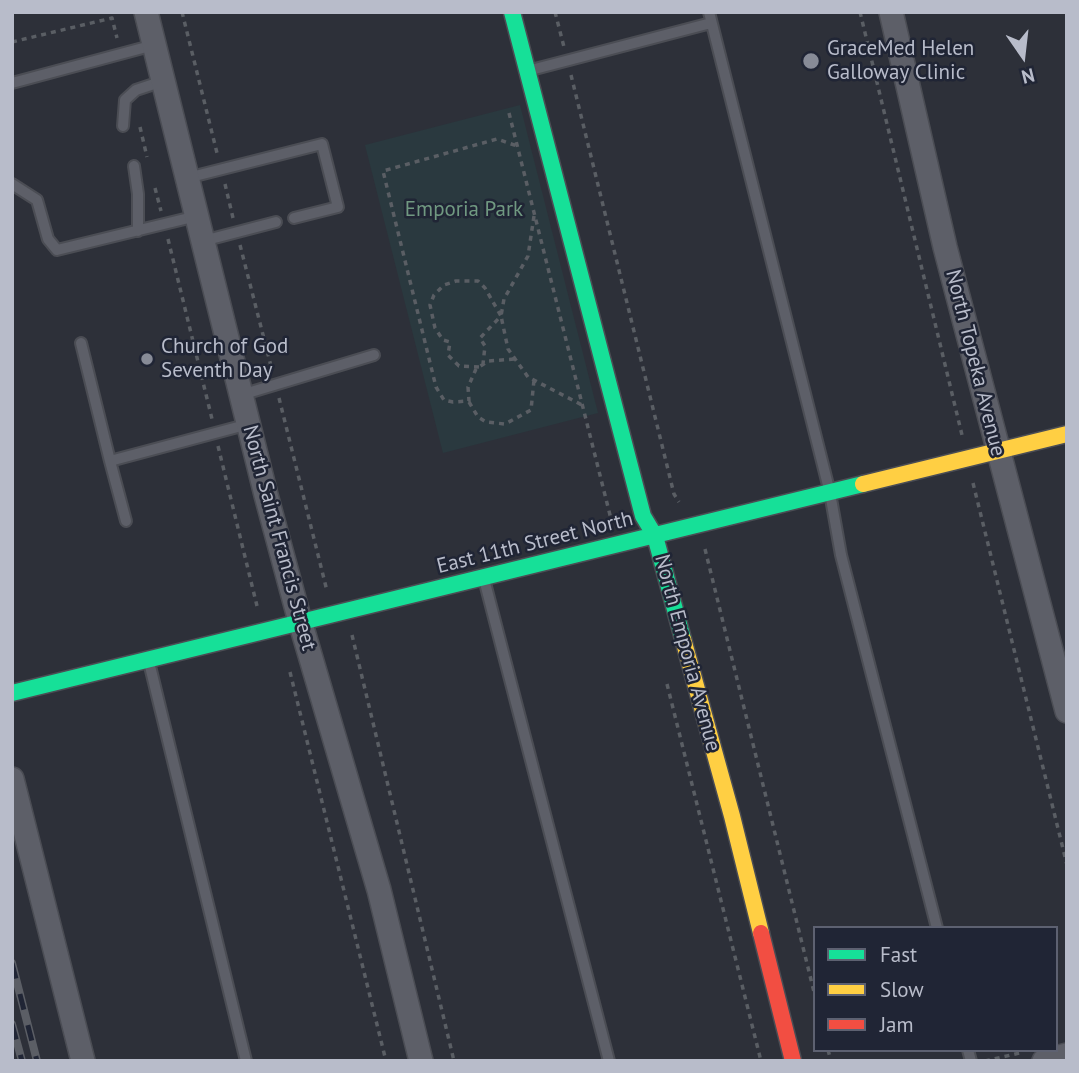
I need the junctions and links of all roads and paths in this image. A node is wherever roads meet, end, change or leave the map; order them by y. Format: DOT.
graph roads {
  1 [pos="146,12"];
  2 [pos="512,12"];
  3 [pos="521,12"];
  4 [pos="555,12"];
  5 [pos="891,12"];
  6 [pos="710,18"];
  7 [pos="12,42"];
  8 [pos="154,45"];
  9 [pos="522,45"];
  10 [pos="121,54"];
  11 [pos="567,61"];
  12 [pos="528,71"];
  13 [pos="163,81"];
  14 [pos="12,83"];
  15 [pos="131,94"];
  16 [pos="507,106"];
  17 [pos="123,125"];
  18 [pos="517,146"];
  19 [pos="148,159"];
  20 [pos="134,166"];
  21 [pos="187,178"];
  22 [pos="12,184"];
  23 [pos="154,185"];
  24 [pos="534,213"];
  25 [pos="197,216"];
  26 [pos="294,218"];
  27 [pos="276,222"];
  28 [pos="164,224"];
  29 [pos="138,231"];
  30 [pos="203,241"];
  31 [pos="501,316"];
  32 [pos="81,342"];
  33 [pos="374,355"];
  34 [pos="514,359"];
  35 [pos="481,365"];
  36 [pos="534,380"];
  37 [pos="241,395"];
  38 [pos="469,401"];
  39 [pos="582,405"];
  40 [pos="249,424"];
  41 [pos="215,433"];
  42 [pos="1067,434"];
  43 [pos="962,439"];
  44 [pos="995,442"];
  45 [pos="110,461"];
  46 [pos="830,493"];
  47 [pos="126,521"];
  48 [pos="692,527"];
  49 [pos="655,536"];
  50 [pos="623,543"];
  51 [pos="483,577"];
  52 [pos="258,611"];
  53 [pos="300,621"];
  54 [pos="351,635"];
  55 [pos="148,658"];
  56 [pos="288,664"];
  57 [pos="663,671"];
  58 [pos="12,693"];
  59 [pos="1067,711"];
  60 [pos="12,779"];
  61 [pos="936,926"];
  62 [pos="813,988"];
  63 [pos="1022,1052"];
  64 [pos="1067,1055"];
  65 [pos="83,1061"];
  66 [pos="246,1061"];
  67 [pos="386,1061"];
  68 [pos="421,1061"];
  69 [pos="454,1061"];
  70 [pos="609,1061"];
  71 [pos="761,1061"];
  72 [pos="793,1061"];
  73 [pos="985,1061"];
  74 [pos="1044,1061"];
  1 -- 8 [label="street, North Saint Francis Street"];
  2 -- 9 [label="street, North Emporia Avenue"];
  3 -- 9 [label="street, North Emporia Avenue"];
  4 -- 11 [label="path"];
  5 -- 44 [label="street, North Topeka Avenue"];
  6 -- 11 [label="lane"];
  6 -- 46 [label="lane"];
  7 -- 10 [label="path"];
  8 -- 10 [label="lane"];
  8 -- 13 [label="street, North Saint Francis Street"];
  9 -- 12 [label="street, North Emporia Avenue"];
  10 -- 14 [label="lane"];
  11 -- 12 [label="lane"];
  11 -- 48 [label="path"];
  12 -- 49 [label="street, North Emporia Avenue"];
  13 -- 15 [label="lane"];
  13 -- 21 [label="street, North Saint Francis Street"];
  15 -- 17 [label="lane"];
  15 -- 19 [label="path"];
  16 -- 18 [label="path"];
  18 -- 24 [label="path"];
  18 -- 38 [label="path"];
  20 -- 29 [label="lane"];
  21 -- 25 [label="street, North Saint Francis Street"];
  21 -- 26 [label="lane"];
  22 -- 29 [label="lane"];
  23 -- 28 [label="path"];
  24 -- 31 [label="path"];
  24 -- 39 [label="path"];
  25 -- 28 [label="lane"];
  25 -- 30 [label="street, North Saint Francis Street"];
  27 -- 30 [label="lane"];
  28 -- 29 [label="lane"];
  28 -- 41 [label="path"];
  30 -- 37 [label="street, North Saint Francis Street"];
  31 -- 34 [label="path"];
  31 -- 35 [label="path"];
  31 -- 35 [label="path"];
  32 -- 45 [label="lane"];
  33 -- 37 [label="lane"];
  34 -- 35 [label="path"];
  34 -- 36 [label="path"];
  35 -- 38 [label="path"];
  36 -- 38 [label="path"];
  36 -- 39 [label="path"];
  37 -- 40 [label="street, North Saint Francis Street"];
  39 -- 50 [label="path"];
  40 -- 41 [label="lane"];
  40 -- 53 [label="street, North Saint Francis Street"];
  41 -- 45 [label="lane"];
  41 -- 52 [label="path"];
  42 -- 44 [label="street, East 11th Street North"];
  43 -- 44 [label="path"];
  44 -- 46 [label="street, East 11th Street North"];
  44 -- 59 [label="street, North Topeka Avenue"];
  45 -- 47 [label="lane"];
  46 -- 48 [label="street, East 11th Street North"];
  46 -- 61 [label="lane"];
  48 -- 49 [label="street, East 11th Street North"];
  48 -- 62 [label="path"];
  49 -- 50 [label="street, East 11th Street North"];
  49 -- 72 [label="street, North Emporia Avenue"];
  50 -- 51 [label="street, East 11th Street North"];
  51 -- 53 [label="street, East 11th Street North"];
  51 -- 70 [label="lane"];
  53 -- 55 [label="street, East 11th Street North"];
  53 -- 68 [label="street, North Saint Francis Street"];
  54 -- 69 [label="path"];
  55 -- 58 [label="street, East 11th Street North"];
  55 -- 66 [label="lane"];
  56 -- 67 [label="path"];
  57 -- 71 [label="path"];
  60 -- 65 [label="street"];
  63 -- 73 [label="path"];
  64 -- 74 [label="street"];
}
